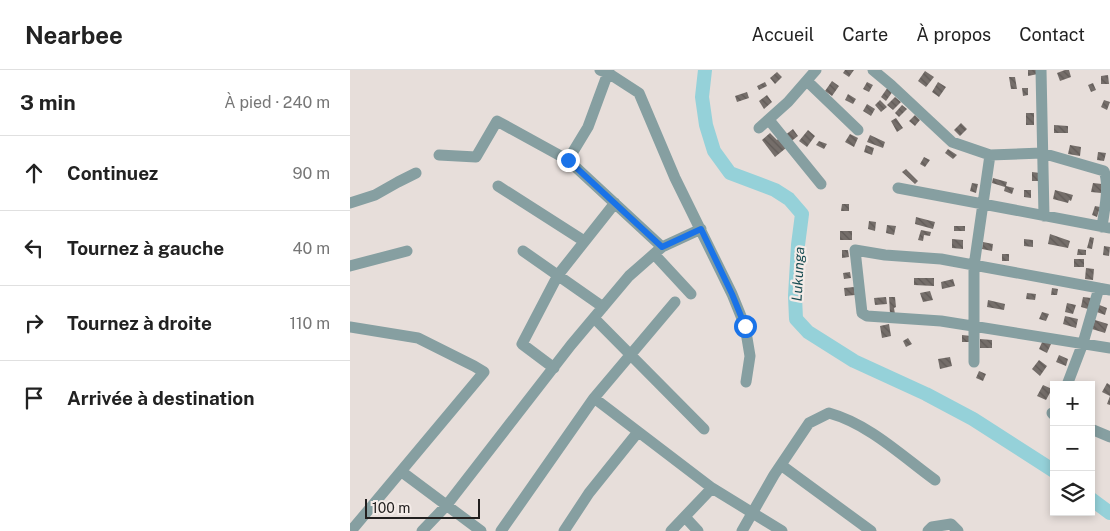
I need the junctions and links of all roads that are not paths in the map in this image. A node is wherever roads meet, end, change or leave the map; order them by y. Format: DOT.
graph roads {
  1 [pos="816,70"];
  2 [pos="873,70"];
  3 [pos="1041,70"];
  4 [pos="606,71"];
  5 [pos="808,80"];
  6 [pos="769,120"];
  7 [pos="759,128"];
  8 [pos="858,130"];
  9 [pos="1042,153"];
  10 [pos="439,155"];
  11 [pos="990,156"];
  12 [pos="568,160"];
  13 [pos="416,174"];
  14 [pos="821,184"];
  15 [pos="498,186"];
  16 [pos="898,188"];
  17 [pos="350,203"];
  18 [pos="615,203"];
  19 [pos="982,204"];
  20 [pos="1044,216"];
  21 [pos="1106,228"];
  22 [pos="701,229"];
  23 [pos="584,241"];
  24 [pos="658,250"];
  25 [pos="407,251"];
  26 [pos="524,251"];
  27 [pos="350,266"];
  28 [pos="974,266"];
  29 [pos="558,275"];
  30 [pos="1104,289"];
  31 [pos="691,294"];
  32 [pos="675,302"];
  33 [pos="603,308"];
  34 [pos="594,318"];
  35 [pos="974,326"];
  36 [pos="350,327"];
  37 [pos="1083,343"];
  38 [pos="1110,348"];
  39 [pos="630,355"];
  40 [pos="974,362"];
  41 [pos="554,368"];
  42 [pos="1068,381"];
  43 [pos="746,382"];
  44 [pos="594,398"];
  45 [pos="704,429"];
  46 [pos="1095,431"];
  47 [pos="638,432"];
  48 [pos="1110,437"];
  49 [pos="781,464"];
  50 [pos="402,472"];
  51 [pos="935,480"];
  52 [pos="712,488"];
  53 [pos="446,506"];
  54 [pos="753,513"];
  55 [pos="685,516"];
  56 [pos="930,529"];
  57 [pos="351,531"];
  58 [pos="422,531"];
  59 [pos="481,531"];
  60 [pos="501,531"];
  61 [pos="564,531"];
  62 [pos="671,531"];
  63 [pos="698,531"];
  64 [pos="742,531"];
  65 [pos="782,531"];
  66 [pos="871,531"];
  67 [pos="958,531"];
  1 -- 5 [label="street"];
  2 -- 11 [label="street"];
  3 -- 9 [label="street"];
  4 -- 12 [label="street"];
  4 -- 22 [label="street"];
  5 -- 6 [label="street"];
  5 -- 8 [label="street"];
  6 -- 7 [label="street"];
  6 -- 14 [label="street"];
  9 -- 11 [label="street"];
  9 -- 20 [label="street"];
  9 -- 21 [label="street"];
  10 -- 12 [label="street"];
  11 -- 19 [label="street"];
  12 -- 18 [label="street"];
  13 -- 17 [label="street"];
  15 -- 23 [label="street"];
  16 -- 19 [label="street"];
  18 -- 23 [label="street"];
  18 -- 24 [label="street"];
  19 -- 20 [label="street"];
  19 -- 28 [label="street"];
  20 -- 21 [label="street"];
  22 -- 24 [label="street"];
  22 -- 43 [label="street"];
  23 -- 29 [label="street"];
  24 -- 31 [label="street"];
  24 -- 33 [label="street"];
  25 -- 27 [label="street"];
  26 -- 29 [label="street"];
  28 -- 30 [label="street"];
  28 -- 35 [label="street"];
  28 -- 35 [label="street"];
  29 -- 33 [label="street"];
  29 -- 41 [label="street"];
  30 -- 37 [label="street"];
  32 -- 39 [label="street"];
  33 -- 34 [label="street"];
  34 -- 39 [label="street"];
  34 -- 41 [label="street"];
  35 -- 37 [label="street"];
  35 -- 40 [label="street"];
  36 -- 50 [label="street"];
  37 -- 38 [label="street"];
  37 -- 42 [label="street"];
  39 -- 44 [label="street"];
  39 -- 45 [label="street"];
  41 -- 53 [label="street"];
  44 -- 47 [label="street"];
  44 -- 60 [label="street"];
  46 -- 48 [label="street"];
  47 -- 52 [label="street"];
  47 -- 61 [label="street"];
  49 -- 51 [label="street"];
  49 -- 54 [label="street"];
  49 -- 66 [label="street"];
  50 -- 53 [label="street"];
  50 -- 57 [label="street"];
  52 -- 54 [label="street"];
  52 -- 55 [label="street"];
  53 -- 58 [label="street"];
  53 -- 59 [label="street"];
  54 -- 64 [label="street"];
  54 -- 65 [label="street"];
  55 -- 62 [label="street"];
  55 -- 63 [label="street"];
  56 -- 67 [label="street"];
}
